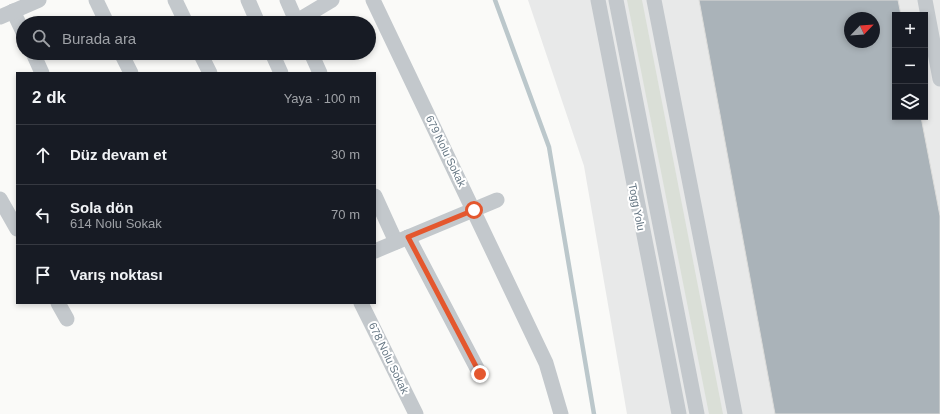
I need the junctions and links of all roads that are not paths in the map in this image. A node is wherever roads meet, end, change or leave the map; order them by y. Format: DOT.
graph roads {
  1 [pos="39,0"];
  2 [pos="96,0"];
  3 [pos="175,0"];
  4 [pos="248,0"];
  5 [pos="287,0"];
  6 [pos="332,0"];
  7 [pos="373,0"];
  8 [pos="598,0"];
  9 [pos="616,0"];
  10 [pos="654,0"];
  11 [pos="925,0"];
  12 [pos="6,14"];
  13 [pos="104,16"];
  14 [pos="183,16"];
  15 [pos="255,16"];
  16 [pos="294,16"];
  17 [pos="307,16"];
  18 [pos="16,25"];
  19 [pos="36,60"];
  20 [pos="124,60"];
  21 [pos="204,60"];
  22 [pos="275,60"];
  23 [pos="314,60"];
  24 [pos="42,72"];
  25 [pos="130,72"];
  26 [pos="210,72"];
  27 [pos="281,72"];
  28 [pos="320,72"];
  29 [pos="940,79"];
  30 [pos="376,198"];
  31 [pos="0,199"];
  32 [pos="497,200"];
  33 [pos="474,210"];
  34 [pos="16,227"];
  35 [pos="402,240"];
  36 [pos="376,251"];
  37 [pos="59,304"];
  38 [pos="361,304"];
  39 [pos="68,319"];
  40 [pos="480,374"];
  41 [pos="416,414"];
  42 [pos="561,414"];
  43 [pos="679,414"];
  44 [pos="697,414"];
  45 [pos="735,414"];
  1 -- 12 [label="street"];
  2 -- 13 [label="street"];
  3 -- 14 [label="street"];
  4 -- 15 [label="street"];
  5 -- 16 [label="street"];
  6 -- 17 [label="street"];
  7 -- 33 [label="street, 679 Nolu Sokak"];
  8 -- 43 [label="street, Togg Yolu"];
  9 -- 44 [label="street, Togg Yolu"];
  10 -- 45 [label="street"];
  11 -- 29 [label="street"];
  12 -- 18 [label="street"];
  19 -- 24 [label="street"];
  20 -- 25 [label="street"];
  21 -- 26 [label="street"];
  22 -- 27 [label="street"];
  23 -- 28 [label="street"];
  30 -- 35 [label="street"];
  31 -- 34 [label="street"];
  32 -- 33 [label="street"];
  33 -- 35 [label="street"];
  33 -- 42 [label="street, 679 Nolu Sokak"];
  35 -- 36 [label="street"];
  35 -- 40 [label="street"];
  37 -- 39 [label="street"];
  38 -- 41 [label="street, 678 Nolu Sokak"];
}
